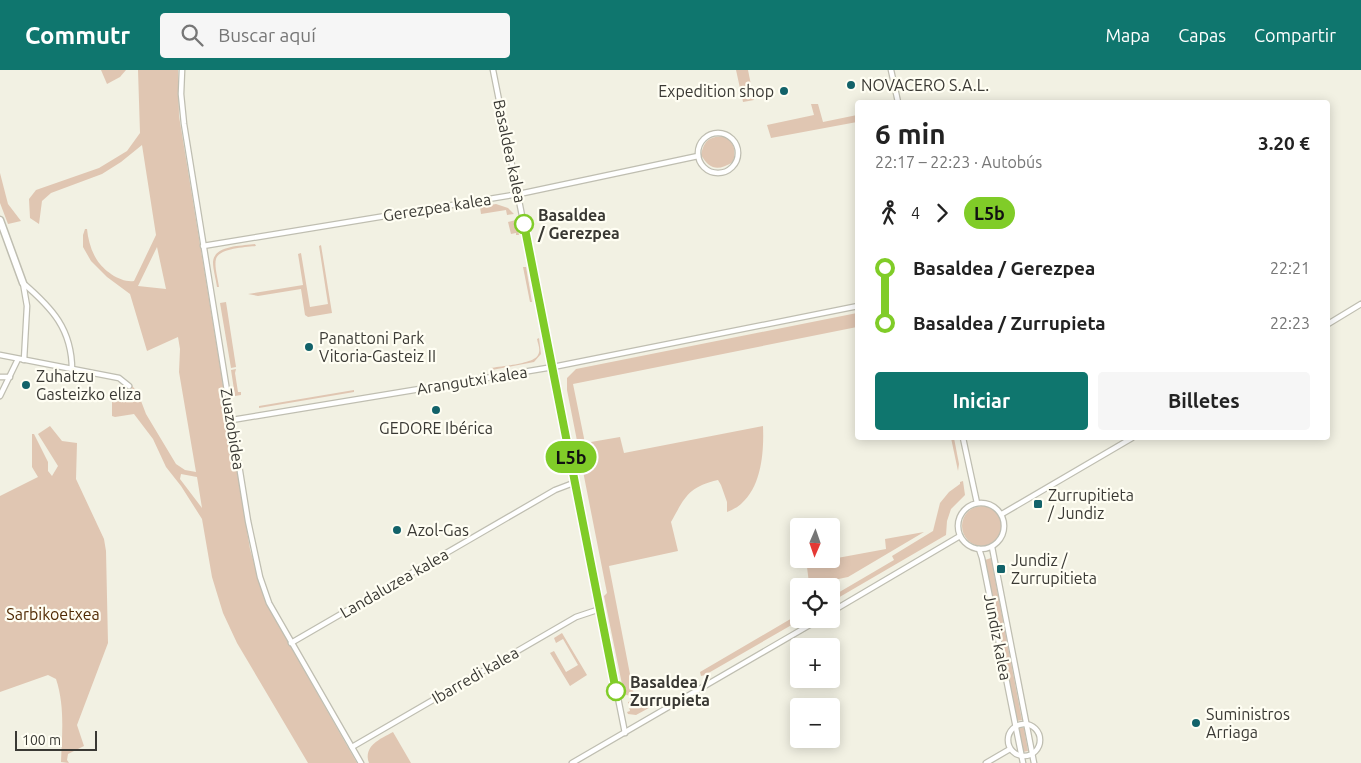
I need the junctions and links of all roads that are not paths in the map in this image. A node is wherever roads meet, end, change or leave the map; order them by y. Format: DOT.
graph roads {
  1 [pos="182,70"];
  2 [pos="493,70"];
  3 [pos="891,70"];
  4 [pos="898,100"];
  5 [pos="698,156"];
  6 [pos="519,194"];
  7 [pos="0,220"];
  8 [pos="203,246"];
  9 [pos="23,283"];
  10 [pos="1361,304"];
  11 [pos="855,307"];
  12 [pos="1330,323"];
  13 [pos="0,355"];
  14 [pos="21,359"];
  15 [pos="553,367"];
  16 [pos="72,370"];
  17 [pos="0,377"];
  18 [pos="10,377"];
  19 [pos="130,386"];
  20 [pos="0,396"];
  21 [pos="232,420"];
  22 [pos="963,440"];
  23 [pos="1129,440"];
  24 [pos="576,482"];
  25 [pos="977,503"];
  26 [pos="1002,514"];
  27 [pos="960,536"];
  28 [pos="992,547"];
  29 [pos="979,549"];
  30 [pos="840,607"];
  31 [pos="600,609"];
  32 [pos="805,628"];
  33 [pos="291,643"];
  34 [pos="1026,724"];
  35 [pos="1015,726"];
  36 [pos="624,733"];
  37 [pos="352,747"];
  38 [pos="1010,749"];
  39 [pos="1032,754"];
  40 [pos="1021,757"];
  41 [pos="361,763"];
  42 [pos="572,763"];
  43 [pos="986,763"];
  44 [pos="1022,763"];
  45 [pos="1034,763"];
  1 -- 8 [label="street, Zuazobidea"];
  2 -- 6 [label="street, Basaldea kalea"];
  3 -- 4 [label="street"];
  5 -- 5 [label="street"];
  5 -- 6 [label="street, Gerezpea kalea"];
  6 -- 8 [label="street, Gerezpea kalea"];
  6 -- 15 [label="street, Basaldea kalea"];
  7 -- 9 [label="street"];
  8 -- 21 [label="street, Zuazobidea"];
  9 -- 14 [label="street"];
  9 -- 16 [label="street"];
  10 -- 12 [label="street"];
  11 -- 15 [label="street, Arangutxi kalea"];
  13 -- 14 [label="street"];
  14 -- 16 [label="street"];
  14 -- 18 [label="street"];
  15 -- 21 [label="street, Arangutxi kalea"];
  15 -- 24 [label="street, Basaldea kalea"];
  16 -- 19 [label="street"];
  17 -- 18 [label="street"];
  18 -- 20 [label="street"];
  21 -- 33 [label="street, Zuazobidea"];
  22 -- 25 [label="street"];
  23 -- 26 [label="street"];
  24 -- 31 [label="street, Basaldea kalea"];
  24 -- 33 [label="street, Landaluzea kalea"];
  25 -- 26 [label="street"];
  25 -- 27 [label="street"];
  26 -- 28 [label="street"];
  27 -- 29 [label="street"];
  27 -- 30 [label="street"];
  28 -- 29 [label="street"];
  28 -- 34 [label="street, Jundiz kalea"];
  29 -- 35 [label="street, Jundiz kalea"];
  31 -- 36 [label="street, Basaldea kalea"];
  31 -- 37 [label="street, Ibarredi kalea"];
  32 -- 36 [label="street"];
  33 -- 37 [label="street, Zuazobidea"];
  34 -- 35 [label="street"];
  34 -- 39 [label="street, Jundiz kalea"];
  34 -- 39 [label="street, Jundiz kalea"];
  35 -- 38 [label="street, Jundiz kalea"];
  35 -- 40 [label="street, Jundiz kalea"];
  36 -- 42 [label="street"];
  37 -- 41 [label="street, Zuazobidea"];
  38 -- 40 [label="street"];
  38 -- 43 [label="street"];
  39 -- 40 [label="street"];
  39 -- 45 [label="street, Jundiz kalea"];
  40 -- 44 [label="street, Jundiz kalea"];
}
